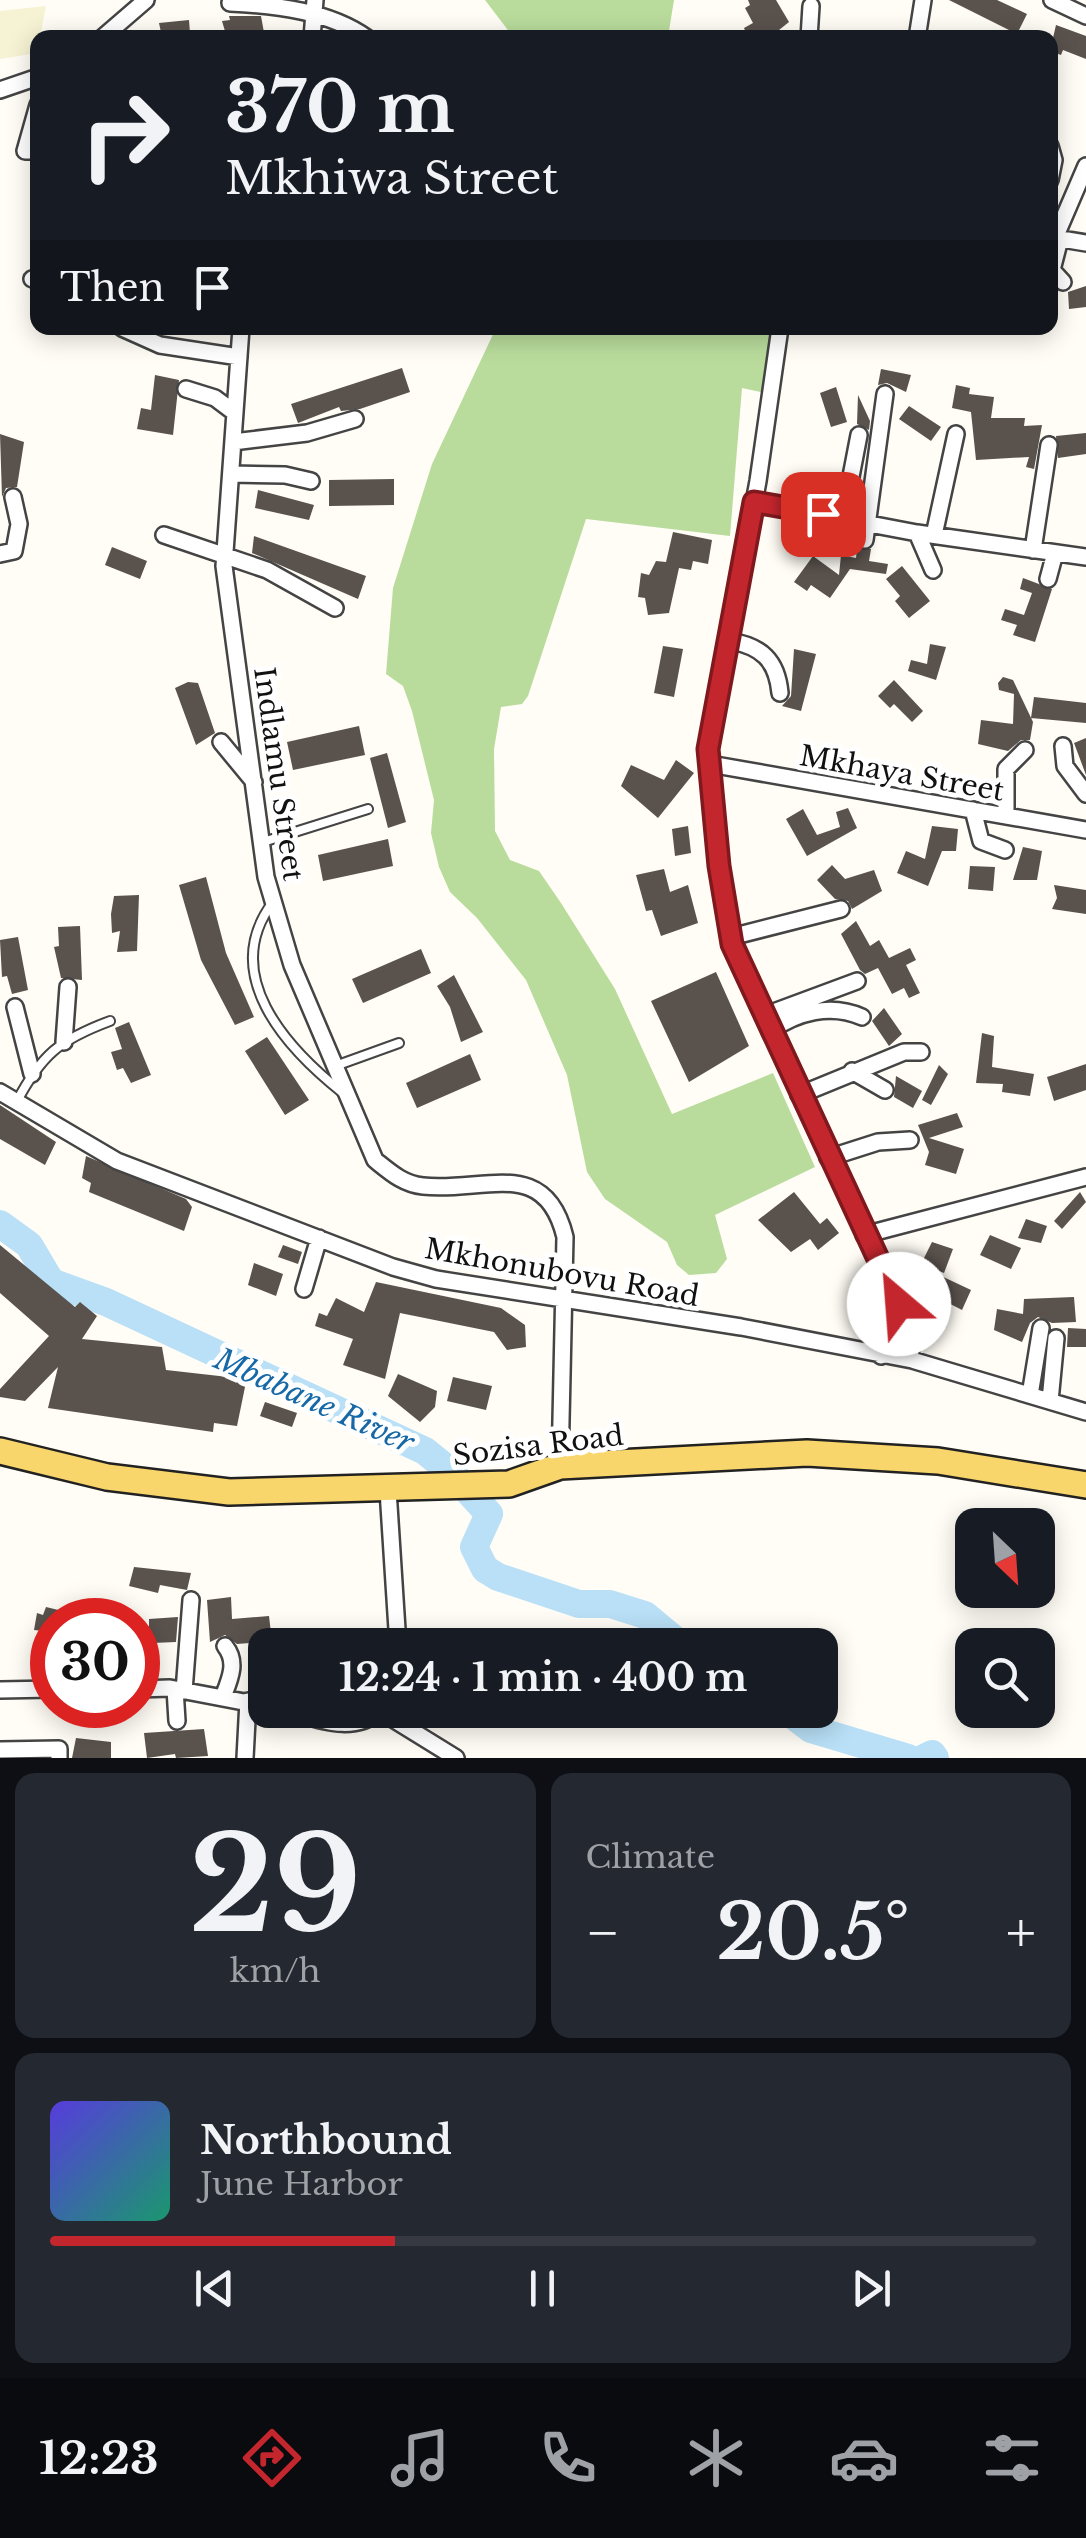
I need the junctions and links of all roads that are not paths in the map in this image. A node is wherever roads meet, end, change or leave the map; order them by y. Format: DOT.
graph roads {
  1 [pos="146,0"];
  2 [pos="315,0"];
  3 [pos="922,0"];
  4 [pos="1052,0"];
  5 [pos="230,3"];
  6 [pos="811,6"];
  7 [pos="1086,16"];
  8 [pos="314,18"];
  9 [pos="111,30"];
  10 [pos="313,30"];
  11 [pos="356,30"];
  12 [pos="810,30"];
  13 [pos="918,30"];
  14 [pos="30,80"];
  15 [pos="0,90"];
  16 [pos="1086,166"];
  17 [pos="1058,231"];
  18 [pos="1058,238"];
  19 [pos="1086,243"];
  20 [pos="1058,277"];
  21 [pos="1063,282"];
  22 [pos="139,335"];
  23 [pos="241,335"];
  24 [pos="779,335"];
  25 [pos="239,358"];
  26 [pos="186,389"];
  27 [pos="885,394"];
  28 [pos="236,413"];
  29 [pos="356,419"];
  30 [pos="956,434"];
  31 [pos="859,435"];
  32 [pos="233,442"];
  33 [pos="1050,445"];
  34 [pos="231,474"];
  35 [pos="311,481"];
  36 [pos="13,497"];
  37 [pos="754,502"];
  38 [pos="803,511"];
  39 [pos="843,518"];
  40 [pos="866,532"];
  41 [pos="926,534"];
  42 [pos="164,535"];
  43 [pos="802,547"];
  44 [pos="1033,550"];
  45 [pos="1055,553"];
  46 [pos="0,554"];
  47 [pos="225,556"];
  48 [pos="1086,558"];
  49 [pos="933,570"];
  50 [pos="1048,579"];
  51 [pos="335,608"];
  52 [pos="730,641"];
  53 [pos="780,693"];
  54 [pos="220,742"];
  55 [pos="1063,746"];
  56 [pos="1024,750"];
  57 [pos="710,764"];
  58 [pos="254,782"];
  59 [pos="1086,794"];
  60 [pos="368,810"];
  61 [pos="972,810"];
  62 [pos="1006,816"];
  63 [pos="1086,830"];
  64 [pos="262,842"];
  65 [pos="1005,850"];
  66 [pos="273,902"];
  67 [pos="840,909"];
  68 [pos="731,937"];
  69 [pos="857,981"];
  70 [pos="68,987"];
  71 [pos="16,1007"];
  72 [pos="862,1018"];
  73 [pos="110,1021"];
  74 [pos="767,1024"];
  75 [pos="64,1042"];
  76 [pos="399,1043"];
  77 [pos="922,1052"];
  78 [pos="338,1065"];
  79 [pos="852,1071"];
  80 [pos="32,1074"];
  81 [pos="885,1090"];
  82 [pos="0,1092"];
  83 [pos="800,1095"];
  84 [pos="351,1100"];
  85 [pos="16,1103"];
  86 [pos="910,1140"];
  87 [pos="828,1158"];
  88 [pos="1086,1177"];
  89 [pos="864,1235"];
  90 [pos="319,1238"];
  91 [pos="304,1290"];
  92 [pos="561,1298"];
  93 [pos="902,1311"];
  94 [pos="1041,1328"];
  95 [pos="1056,1338"];
  96 [pos="881,1356"];
  97 [pos="912,1360"];
  98 [pos="1030,1395"];
  99 [pos="1050,1401"];
  100 [pos="1086,1412"];
  101 [pos="0,1450"];
  102 [pos="560,1466"];
  103 [pos="1086,1485"];
  104 [pos="388,1490"];
  105 [pos="191,1600"];
  106 [pos="397,1628"];
  107 [pos="225,1646"];
  108 [pos="30,1689"];
  109 [pos="160,1689"];
  110 [pos="0,1690"];
  111 [pos="180,1690"];
  112 [pos="223,1697"];
  113 [pos="248,1702"];
  114 [pos="177,1720"];
  115 [pos="408,1728"];
  116 [pos="0,1750"];
  117 [pos="60,1758"];
  118 [pos="245,1758"];
  119 [pos="456,1758"];
  1 -- 9 [label="street"];
  2 -- 8 [label="street"];
  3 -- 13 [label="street"];
  4 -- 7 [label="street"];
  5 -- 8 [label="street"];
  6 -- 12 [label="street"];
  8 -- 10 [label="street"];
  8 -- 11 [label="street"];
  14 -- 15 [label="street"];
  16 -- 17 [label="street"];
  18 -- 19 [label="street"];
  20 -- 21 [label="street"];
  22 -- 25 [label="street"];
  23 -- 25 [label="street, Indlamu Street"];
  24 -- 37 [label="street"];
  25 -- 28 [label="street, Indlamu Street"];
  26 -- 28 [label="street"];
  27 -- 40 [label="street"];
  28 -- 32 [label="street, Indlamu Street"];
  29 -- 32 [label="street"];
  30 -- 41 [label="street"];
  31 -- 39 [label="street"];
  32 -- 34 [label="street, Indlamu Street"];
  33 -- 44 [label="street"];
  34 -- 35 [label="street"];
  34 -- 47 [label="street, Indlamu Street"];
  36 -- 46 [label="street"];
  37 -- 38 [label="street"];
  37 -- 52 [label="street"];
  38 -- 39 [label="street"];
  38 -- 43 [label="street"];
  39 -- 40 [label="street"];
  40 -- 41 [label="street"];
  41 -- 44 [label="street"];
  41 -- 49 [label="street"];
  42 -- 47 [label="street"];
  44 -- 45 [label="street"];
  45 -- 48 [label="street"];
  45 -- 50 [label="street"];
  47 -- 51 [label="street"];
  47 -- 58 [label="street, Indlamu Street"];
  52 -- 53 [label="street"];
  52 -- 57 [label="street"];
  54 -- 58 [label="street"];
  55 -- 59 [label="street"];
  56 -- 62 [label="street"];
  57 -- 61 [label="street, Mkhaya Street"];
  57 -- 68 [label="street"];
  58 -- 64 [label="street, Indlamu Street"];
  60 -- 64 [label="lane"];
  61 -- 62 [label="street, Mkhaya Street"];
  61 -- 65 [label="street"];
  62 -- 63 [label="street, Mkhaya Street"];
  64 -- 66 [label="street, Indlamu Street"];
  66 -- 78 [label="street, Indlamu Street"];
  66 -- 84 [label="lane"];
  67 -- 68 [label="street"];
  68 -- 74 [label="street"];
  69 -- 74 [label="street"];
  70 -- 75 [label="street"];
  71 -- 80 [label="street"];
  72 -- 74 [label="street"];
  73 -- 75 [label="lane"];
  74 -- 83 [label="street"];
  75 -- 80 [label="lane"];
  76 -- 78 [label="lane"];
  77 -- 79 [label="street"];
  78 -- 84 [label="street, Indlamu Street"];
  79 -- 81 [label="street"];
  79 -- 83 [label="street"];
  80 -- 85 [label="lane"];
  82 -- 85 [label="street, Mkhonubovu Road"];
  83 -- 87 [label="street"];
  84 -- 92 [label="street, Indlamu Street"];
  85 -- 90 [label="street, Mkhonubovu Road"];
  86 -- 87 [label="street"];
  87 -- 89 [label="street"];
  88 -- 89 [label="street"];
  89 -- 93 [label="street"];
  90 -- 91 [label="street"];
  90 -- 92 [label="street, Mkhonubovu Road"];
  92 -- 96 [label="street, Mkhonubovu Road"];
  92 -- 102 [label="street"];
  93 -- 96 [label="street"];
  93 -- 97 [label="street"];
  94 -- 98 [label="street"];
  95 -- 99 [label="street"];
  96 -- 97 [label="street, Mkhonubovu Road"];
  97 -- 98 [label="street, Mkhonubovu Road"];
  98 -- 99 [label="street, Mkhonubovu Road"];
  99 -- 100 [label="street, Mkhonubovu Road"];
  101 -- 104 [label="main road, Sozisa Road"];
  102 -- 103 [label="main road, Sozisa Road"];
  102 -- 104 [label="main road, Sozisa Road"];
  104 -- 106 [label="street"];
  105 -- 111 [label="street"];
  107 -- 112 [label="street"];
  108 -- 110 [label="street"];
  109 -- 111 [label="street"];
  111 -- 112 [label="street"];
  111 -- 114 [label="street"];
  112 -- 113 [label="street"];
  113 -- 118 [label="street"];
  115 -- 119 [label="street"];
  116 -- 117 [label="street"];
}
